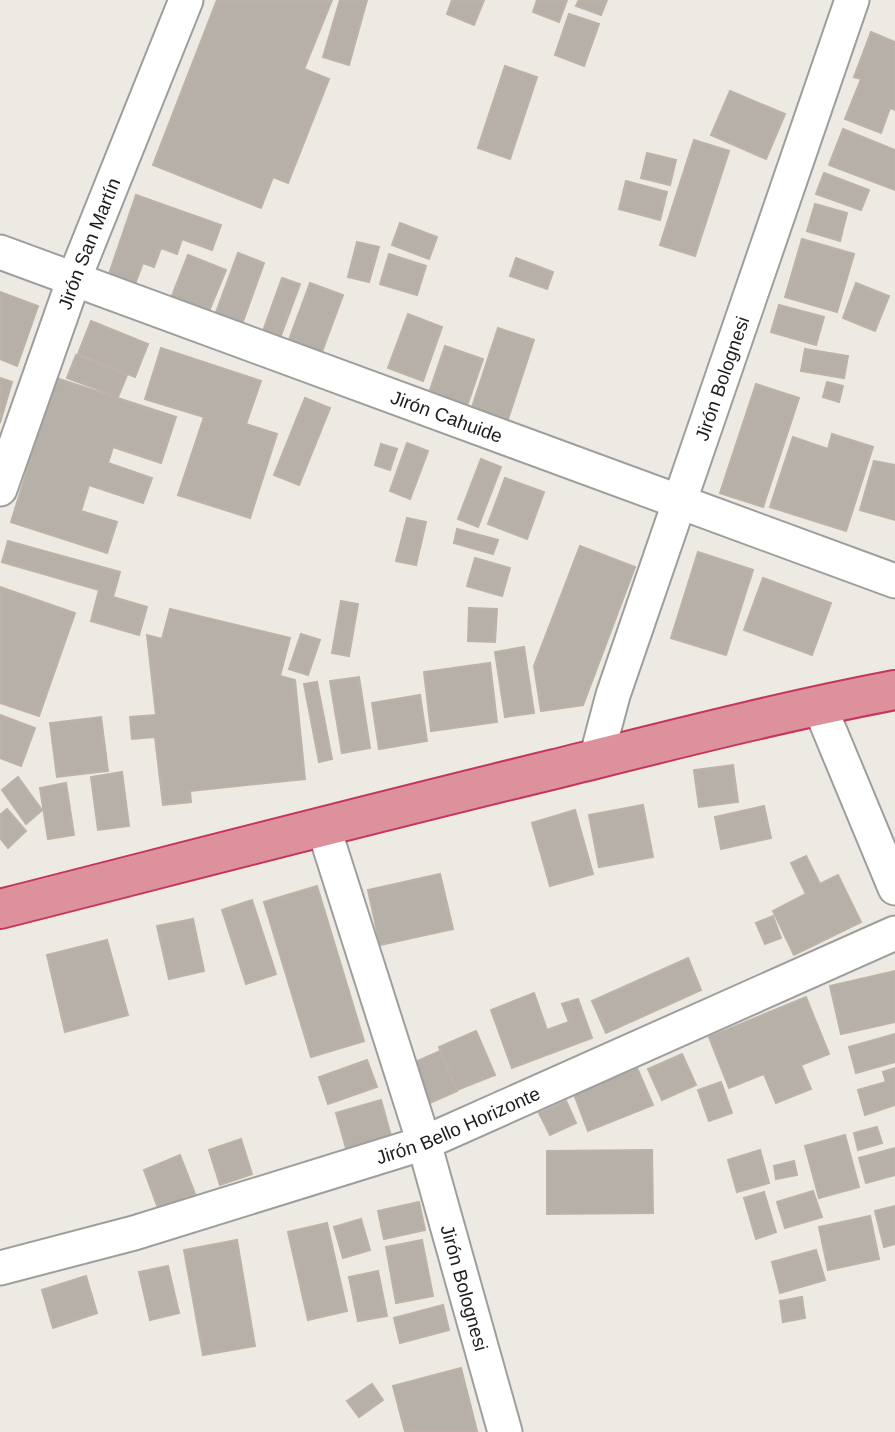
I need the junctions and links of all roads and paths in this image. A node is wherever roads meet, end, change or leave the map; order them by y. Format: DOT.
graph roads {
  1 [pos="186,0"];
  2 [pos="852,0"];
  3 [pos="0,252"];
  4 [pos="74,279"];
  5 [pos="0,489"];
  6 [pos="680,502"];
  7 [pos="895,581"];
  8 [pos="895,690"];
  9 [pos="819,705"];
  10 [pos="596,759"];
  11 [pos="323,826"];
  12 [pos="895,888"];
  13 [pos="0,909"];
  14 [pos="895,933"];
  15 [pos="424,1143"];
  16 [pos="0,1268"];
  17 [pos="505,1432"];
  1 -- 4 [label="street, Jirón San Martín"];
  2 -- 6 [label="street, Jirón Bolognesi"];
  3 -- 4 [label="street, Jirón Cahuide"];
  4 -- 5 [label="street, Jirón San Martín"];
  4 -- 6 [label="street, Jirón Cahuide"];
  6 -- 7 [label="street, Jirón Cahuide"];
  6 -- 10 [label="street, Jirón Bolognesi"];
  8 -- 9 [label="highway"];
  9 -- 10 [label="highway"];
  9 -- 12 [label="street"];
  10 -- 11 [label="highway"];
  11 -- 13 [label="highway"];
  11 -- 15 [label="street, Jirón Bolognesi"];
  14 -- 15 [label="street, Jirón Bello Horizonte"];
  15 -- 16 [label="street, Jirón Bello Horizonte"];
  15 -- 17 [label="street, Jirón Bolognesi"];
}
